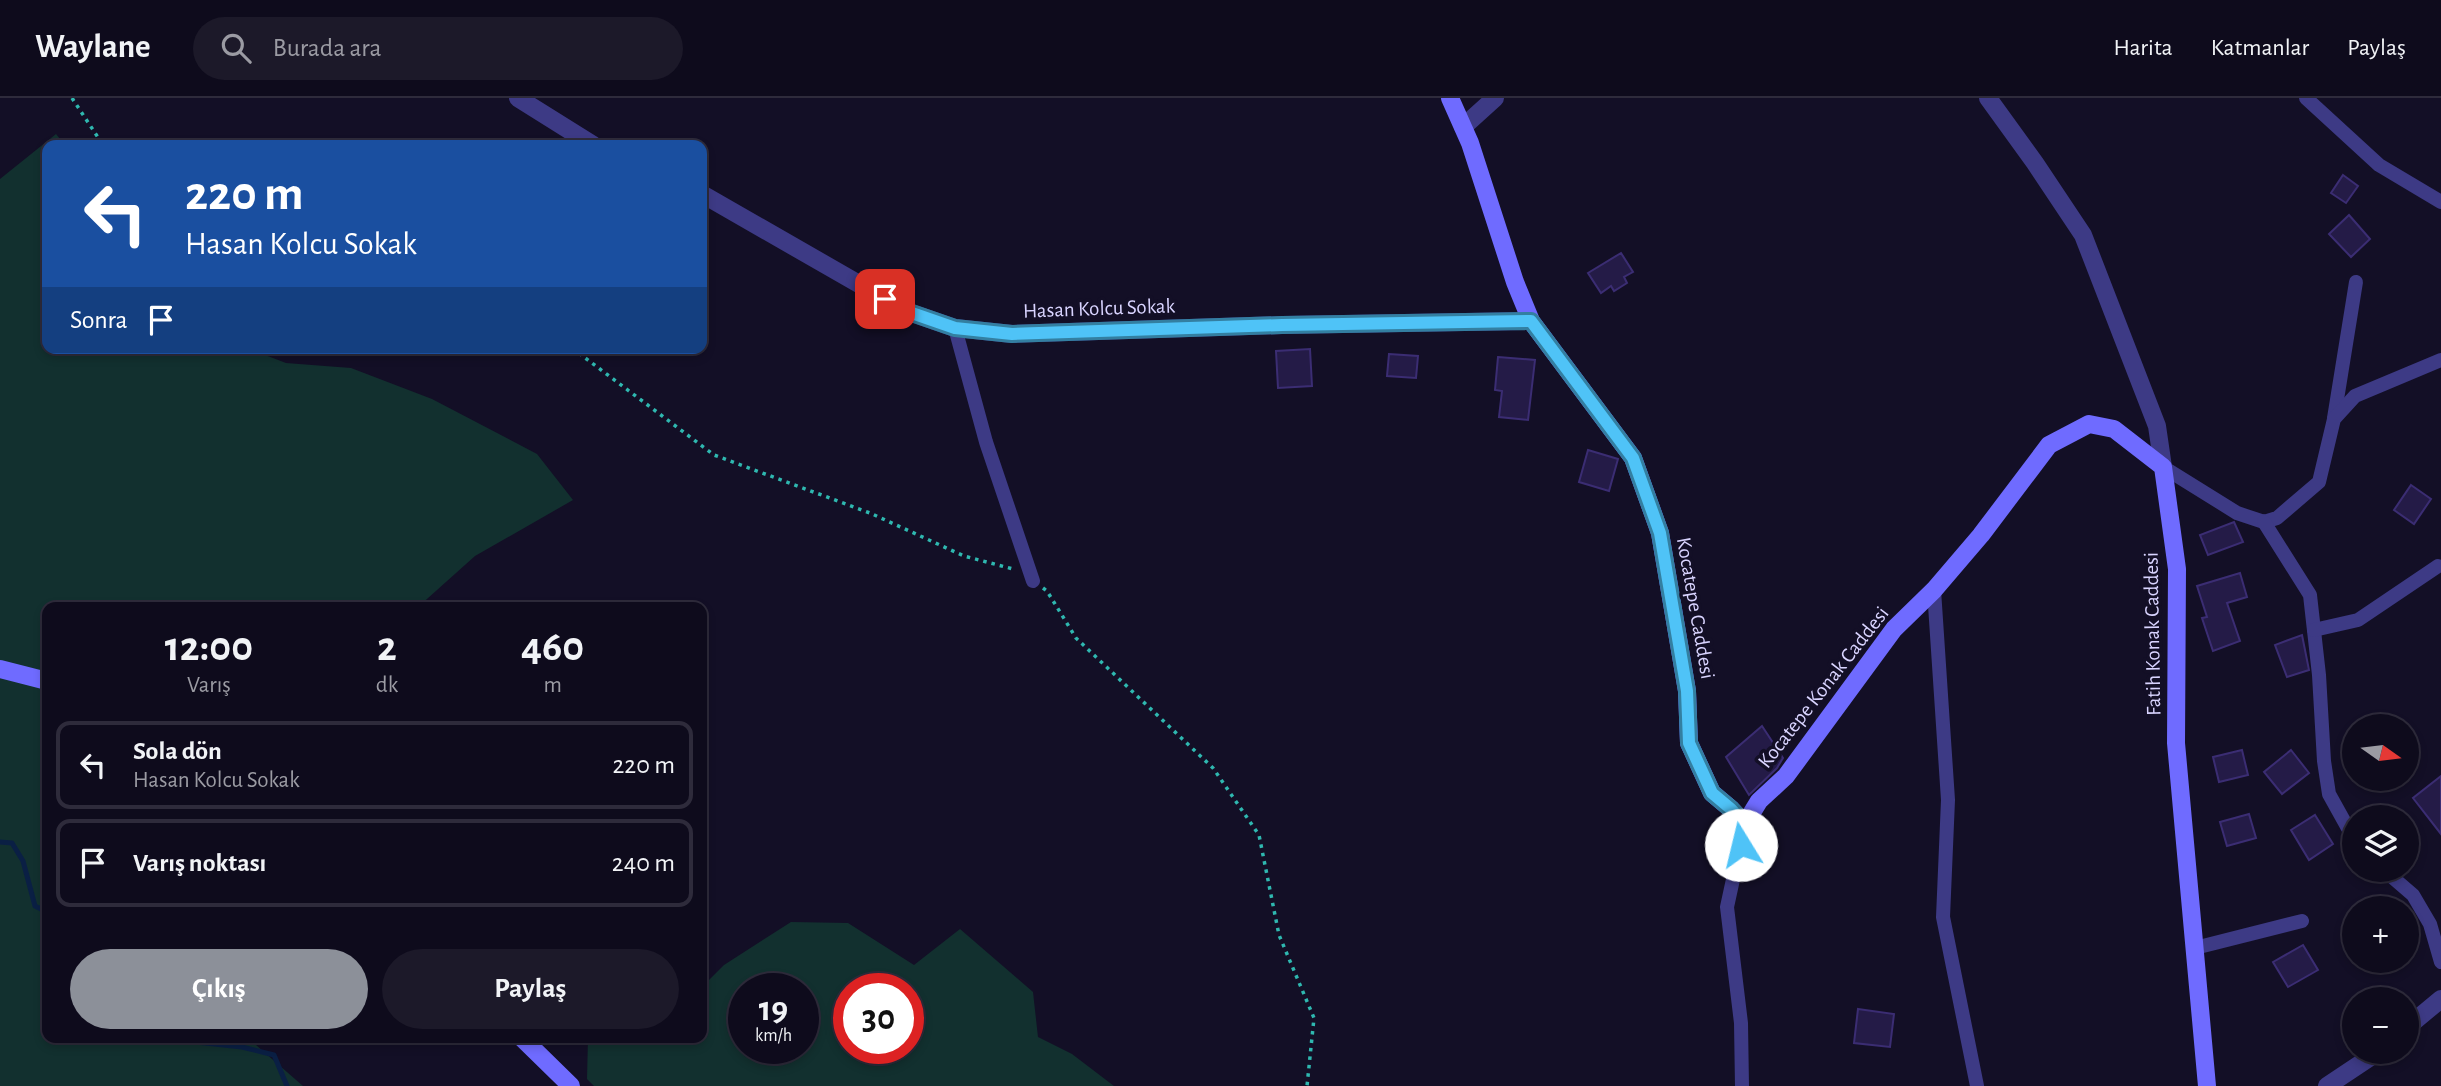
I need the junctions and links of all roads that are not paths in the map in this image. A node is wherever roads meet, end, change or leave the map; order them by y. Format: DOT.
graph roads {
  1 [pos="519,98"];
  2 [pos="1450,98"];
  3 [pos="1495,98"];
  4 [pos="1987,98"];
  5 [pos="2305,98"];
  6 [pos="1463,127"];
  7 [pos="585,140"];
  8 [pos="707,197"];
  9 [pos="2441,202"];
  10 [pos="2356,282"];
  11 [pos="1531,321"];
  12 [pos="955,328"];
  13 [pos="2441,360"];
  14 [pos="2334,419"];
  15 [pos="2163,467"];
  16 [pos="2264,522"];
  17 [pos="2438,566"];
  18 [pos="1033,581"];
  19 [pos="1934,590"];
  20 [pos="2314,630"];
  21 [pos="0,669"];
  22 [pos="42,680"];
  23 [pos="2342,817"];
  24 [pos="1745,824"];
  25 [pos="2398,882"];
  26 [pos="2302,921"];
  27 [pos="2194,948"];
  28 [pos="2441,962"];
  29 [pos="2441,999"];
  30 [pos="2419,1017"];
  31 [pos="527,1043"];
  32 [pos="2360,1064"];
  33 [pos="571,1086"];
  34 [pos="1742,1086"];
  35 [pos="1977,1086"];
  36 [pos="2207,1086"];
  37 [pos="2327,1086"];
  1 -- 7 [label="street"];
  2 -- 6 [label="main road, Kocatepe Caddesi"];
  3 -- 6 [label="street"];
  4 -- 15 [label="street, Fatih Konak Caddesi"];
  5 -- 9 [label="street"];
  6 -- 11 [label="main road, Kocatepe Caddesi"];
  8 -- 12 [label="street, Hasan Kolcu Sokak"];
  10 -- 14 [label="street"];
  11 -- 12 [label="street, Hasan Kolcu Sokak"];
  11 -- 24 [label="main road, Kocatepe Caddesi"];
  12 -- 18 [label="street"];
  13 -- 14 [label="street"];
  14 -- 16 [label="street"];
  15 -- 16 [label="street"];
  15 -- 19 [label="main road, Kocatepe Konak Caddesi"];
  15 -- 27 [label="main road, Fatih Konak Caddesi"];
  16 -- 20 [label="street"];
  17 -- 20 [label="street"];
  19 -- 24 [label="main road, Kocatepe Konak Caddesi"];
  19 -- 35 [label="street"];
  20 -- 23 [label="street"];
  21 -- 22 [label="main road"];
  24 -- 34 [label="street, Kocatepe Konak Caddesi"];
  25 -- 28 [label="street"];
  26 -- 27 [label="street"];
  27 -- 36 [label="main road, Fatih Konak Caddesi"];
  29 -- 30 [label="street"];
  31 -- 33 [label="main road"];
  32 -- 37 [label="street"];
}
